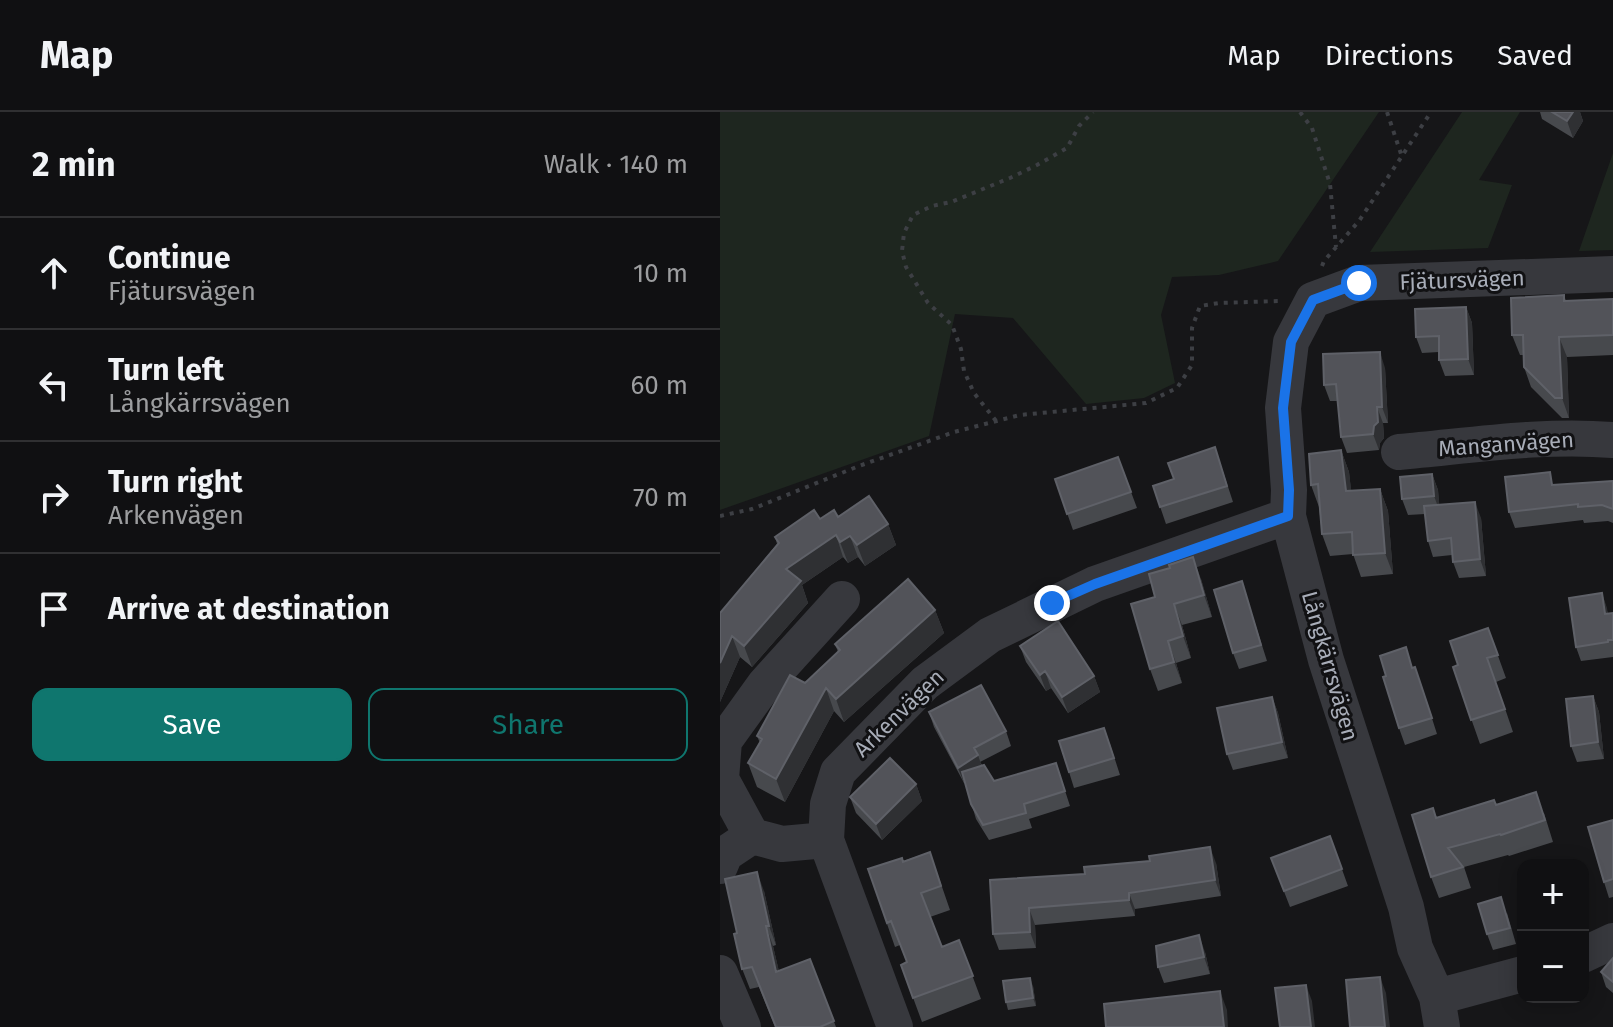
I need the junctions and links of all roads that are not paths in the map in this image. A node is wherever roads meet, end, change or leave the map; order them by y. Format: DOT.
graph roads {
  1 [pos="1613,274"];
  2 [pos="1313,300"];
  3 [pos="1613,440"];
  4 [pos="1399,452"];
  5 [pos="1288,516"];
  6 [pos="842,599"];
  7 [pos="752,836"];
  8 [pos="826,840"];
  9 [pos="720,866"];
  10 [pos="1613,941"];
  11 [pos="1589,952"];
  12 [pos="720,973"];
  13 [pos="1517,977"];
  14 [pos="1439,1012"];
  15 [pos="743,1027"];
  16 [pos="895,1027"];
  1 -- 2 [label="street, Fjätursvägen"];
  2 -- 5 [label="street, Långkärrsvägen"];
  3 -- 4 [label="street, Manganvägen"];
  5 -- 8 [label="street, Arkenvägen"];
  5 -- 14 [label="street, Långkärrsvägen"];
  6 -- 7 [label="street"];
  7 -- 8 [label="street"];
  7 -- 9 [label="street"];
  8 -- 16 [label="street, Arkenvägen"];
  10 -- 11 [label="street"];
  12 -- 15 [label="street"];
  13 -- 14 [label="street"];
}
